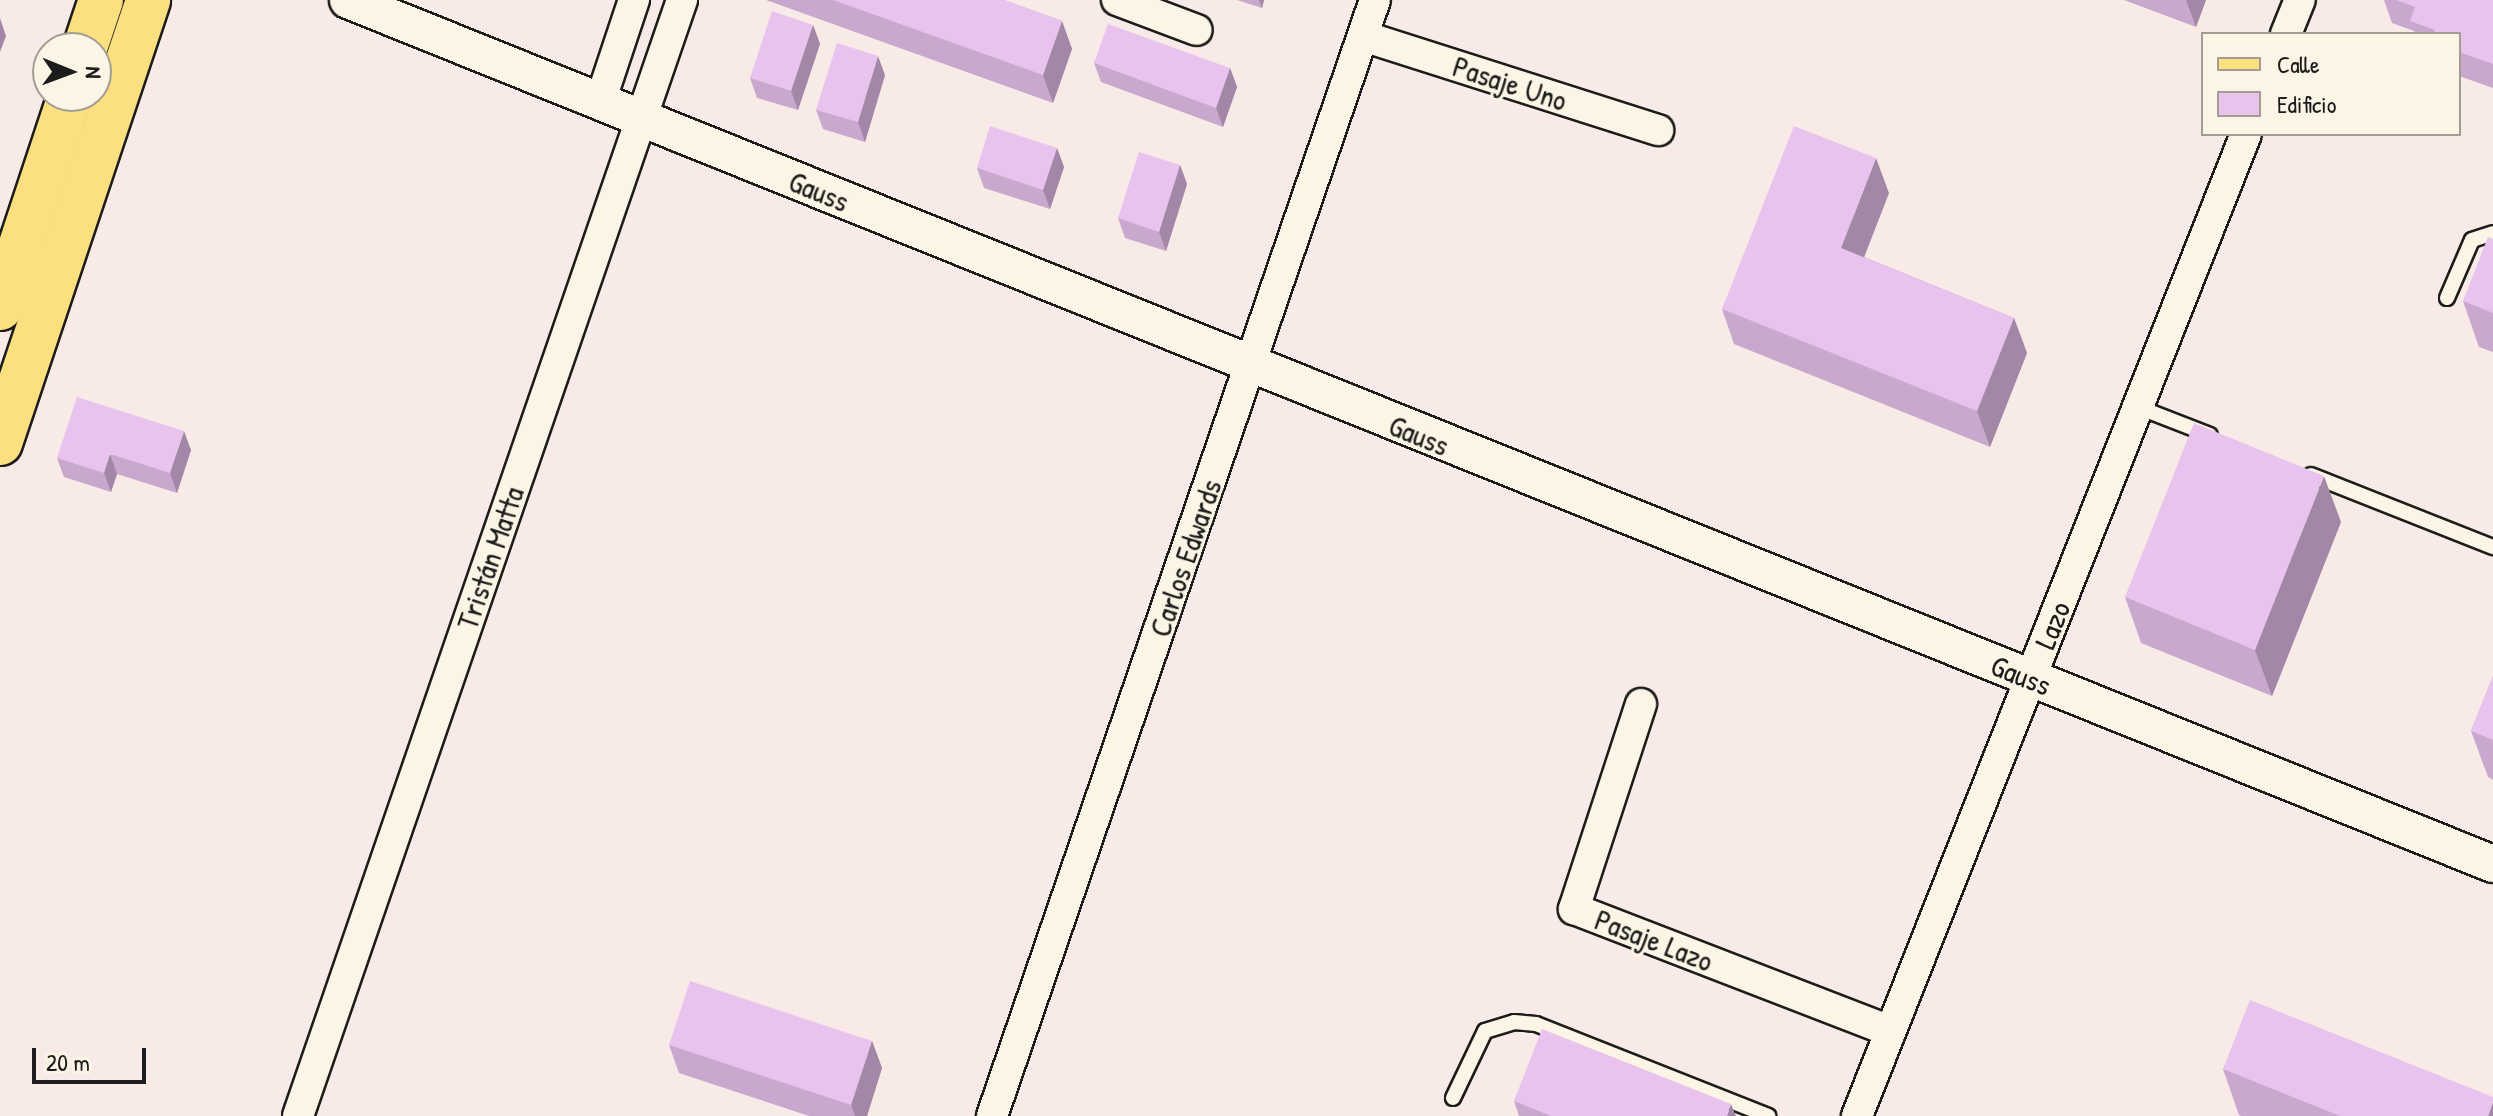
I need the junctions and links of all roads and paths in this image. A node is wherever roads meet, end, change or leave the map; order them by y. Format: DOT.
graph roads {
  1 [pos="101,0"];
  2 [pos="148,0"];
  3 [pos="348,0"];
  4 [pos="634,0"];
  5 [pos="682,0"];
  6 [pos="1117,0"];
  7 [pos="1375,0"];
  8 [pos="2300,0"];
  9 [pos="1197,30"];
  10 [pos="90,32"];
  11 [pos="2287,32"];
  12 [pos="1363,36"];
  13 [pos="600,102"];
  14 [pos="65,112"];
  15 [pos="643,118"];
  16 [pos="1658,130"];
  17 [pos="2245,136"];
  18 [pos="2493,233"];
  19 [pos="2447,298"];
  20 [pos="0,308"];
  21 [pos="1250,368"];
  22 [pos="2138,407"];
  23 [pos="0,443"];
  24 [pos="2231,444"];
  25 [pos="2289,467"];
  26 [pos="2493,547"];
  27 [pos="2030,679"];
  28 [pos="1641,704"];
  29 [pos="2493,864"];
  30 [pos="1890,1031"];
  31 [pos="1453,1098"];
  32 [pos="298,1116"];
  33 [pos="992,1116"];
  34 [pos="1768,1116"];
  35 [pos="1857,1116"];
  1 -- 10 [label="main road"];
  2 -- 23 [label="main road"];
  3 -- 13 [label="street, Gauss"];
  4 -- 13 [label="street"];
  5 -- 15 [label="street, Tristán Matta"];
  6 -- 9 [label="street"];
  7 -- 12 [label="street, Carlos Edwards"];
  8 -- 11 [label="street"];
  12 -- 16 [label="street, Pasaje Uno"];
  12 -- 21 [label="street, Carlos Edwards"];
  13 -- 15 [label="street, Gauss"];
  14 -- 20 [label="main road"];
  15 -- 21 [label="street, Gauss"];
  15 -- 32 [label="street, Tristán Matta"];
  17 -- 22 [label="street, Lazo"];
  18 -- 19 [label="lane"];
  21 -- 27 [label="street, Gauss"];
  21 -- 33 [label="street, Carlos Edwards"];
  22 -- 24 [label="lane"];
  22 -- 27 [label="street, Lazo"];
  25 -- 26 [label="lane"];
  27 -- 29 [label="street, Gauss"];
  27 -- 30 [label="street, Lazo"];
  28 -- 30 [label="street, Pasaje Lazo"];
  30 -- 35 [label="street, Lazo"];
  31 -- 34 [label="lane"];
}
